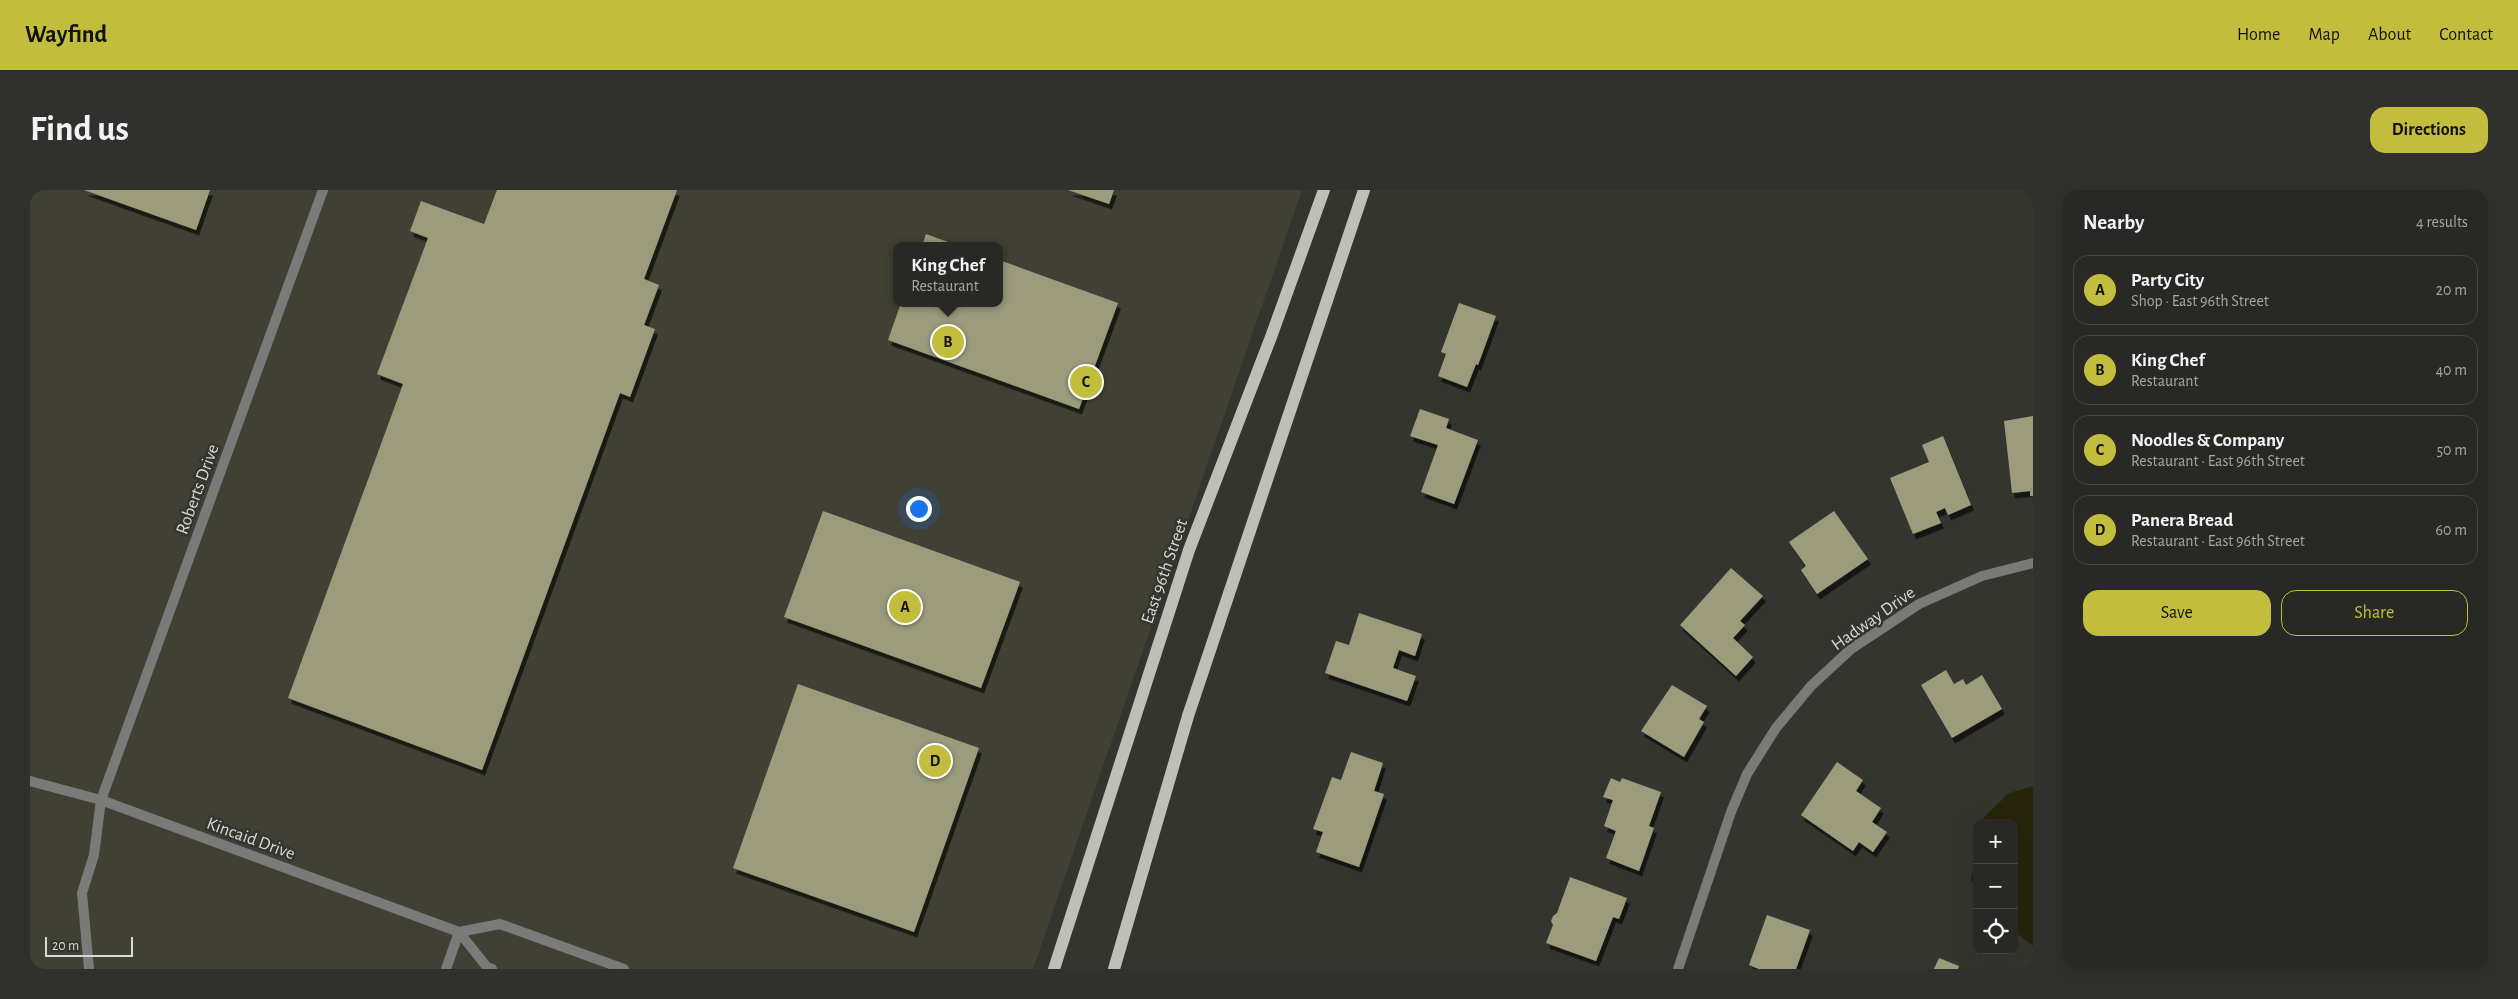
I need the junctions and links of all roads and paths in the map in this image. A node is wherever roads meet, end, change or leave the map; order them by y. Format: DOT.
graph roads {
  1 [pos="323,190"];
  2 [pos="1324,190"];
  3 [pos="1364,190"];
  4 [pos="2033,563"];
  5 [pos="30,781"];
  6 [pos="101,800"];
  7 [pos="459,932"];
  8 [pos="88,969"];
  9 [pos="446,969"];
  10 [pos="492,969"];
  11 [pos="624,969"];
  12 [pos="1054,969"];
  13 [pos="1114,969"];
  14 [pos="1678,969"];
  1 -- 6 [label="street, Roberts Drive"];
  2 -- 12 [label="main road, East 96th Street"];
  3 -- 13 [label="main road"];
  4 -- 14 [label="street, Hadway Drive"];
  5 -- 6 [label="street, Kincaid Drive"];
  6 -- 7 [label="street, Kincaid Drive"];
  6 -- 8 [label="street, Roberts Drive"];
  7 -- 9 [label="street"];
  7 -- 10 [label="street"];
  7 -- 11 [label="street"];
}
